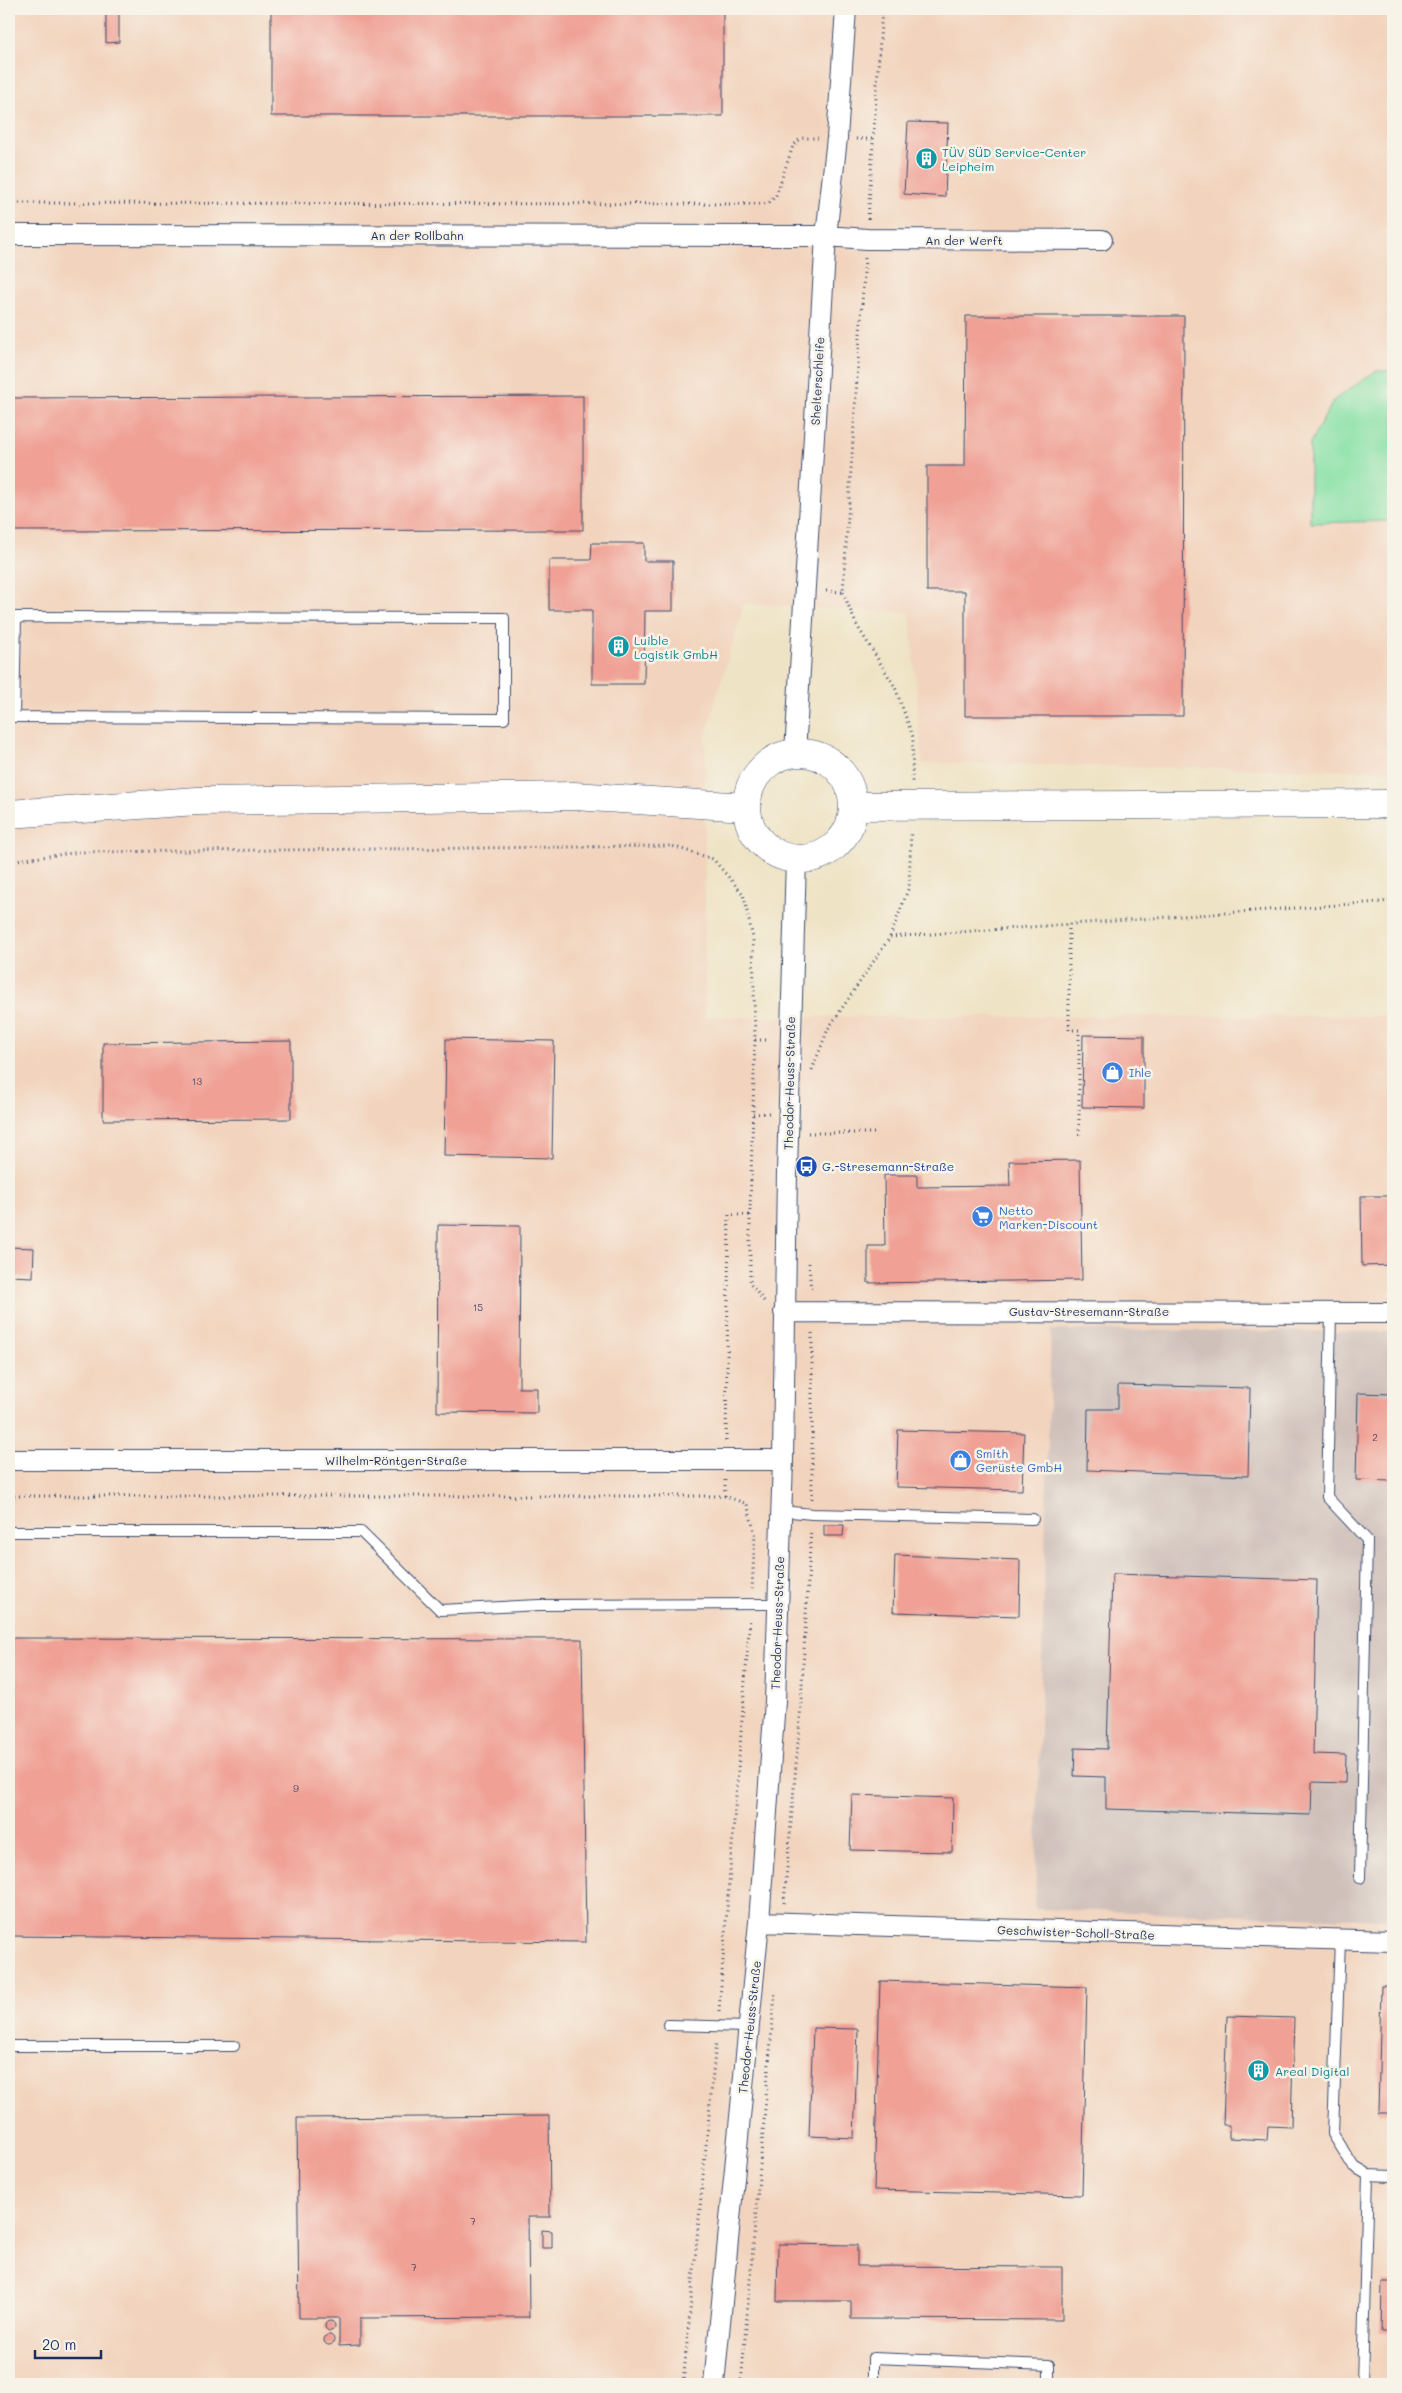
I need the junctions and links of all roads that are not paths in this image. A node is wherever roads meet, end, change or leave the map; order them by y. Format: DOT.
graph roads {
  1 [pos="846,9"];
  2 [pos="9,235"];
  3 [pos="826,236"];
  4 [pos="1102,240"];
  5 [pos="12,717"];
  6 [pos="795,753"];
  7 [pos="1393,804"];
  8 [pos="853,806"];
  9 [pos="746,807"];
  10 [pos="9,814"];
  11 [pos="796,859"];
  12 [pos="784,1312"];
  13 [pos="1331,1312"];
  14 [pos="1393,1313"];
  15 [pos="9,1460"];
  16 [pos="783,1460"];
  17 [pos="781,1511"];
  18 [pos="1033,1519"];
  19 [pos="9,1532"];
  20 [pos="778,1604"];
  21 [pos="1360,1878"];
  22 [pos="759,1922"];
  23 [pos="1340,1940"];
  24 [pos="1393,1941"];
  25 [pos="668,2025"];
  26 [pos="749,2027"];
  27 [pos="9,2046"];
  28 [pos="234,2046"];
  29 [pos="1368,2175"];
  30 [pos="1393,2176"];
  31 [pos="714,2384"];
  32 [pos="872,2384"];
  33 [pos="1049,2384"];
  34 [pos="1362,2384"];
  1 -- 3 [label="street, Shelterschleife"];
  2 -- 3 [label="street, An der Rollbahn"];
  3 -- 4 [label="street, An der Werft"];
  3 -- 6 [label="street, Shelterschleife"];
  5 -- 5 [label="lane"];
  6 -- 8 [label="main road"];
  6 -- 9 [label="main road"];
  7 -- 8 [label="main road"];
  8 -- 11 [label="main road"];
  9 -- 10 [label="main road"];
  9 -- 11 [label="main road"];
  11 -- 12 [label="street, Theodor-Heuss-Straße"];
  12 -- 13 [label="street, Gustav-Stresemann-Straße"];
  12 -- 16 [label="street, Theodor-Heuss-Straße"];
  13 -- 14 [label="street, Gustav-Stresemann-Straße"];
  13 -- 21 [label="lane"];
  15 -- 16 [label="street, Wilhelm-Röntgen-Straße"];
  16 -- 17 [label="street, Theodor-Heuss-Straße"];
  17 -- 18 [label="lane"];
  17 -- 20 [label="street, Theodor-Heuss-Straße"];
  19 -- 20 [label="lane"];
  20 -- 22 [label="street, Theodor-Heuss-Straße"];
  22 -- 23 [label="street, Geschwister-Scholl-Straße"];
  22 -- 26 [label="street, Theodor-Heuss-Straße"];
  23 -- 24 [label="street, Geschwister-Scholl-Straße"];
  23 -- 29 [label="lane"];
  25 -- 26 [label="lane"];
  26 -- 31 [label="street, Theodor-Heuss-Straße"];
  27 -- 28 [label="lane"];
  29 -- 30 [label="lane"];
  29 -- 34 [label="lane"];
  32 -- 33 [label="lane"];
}
